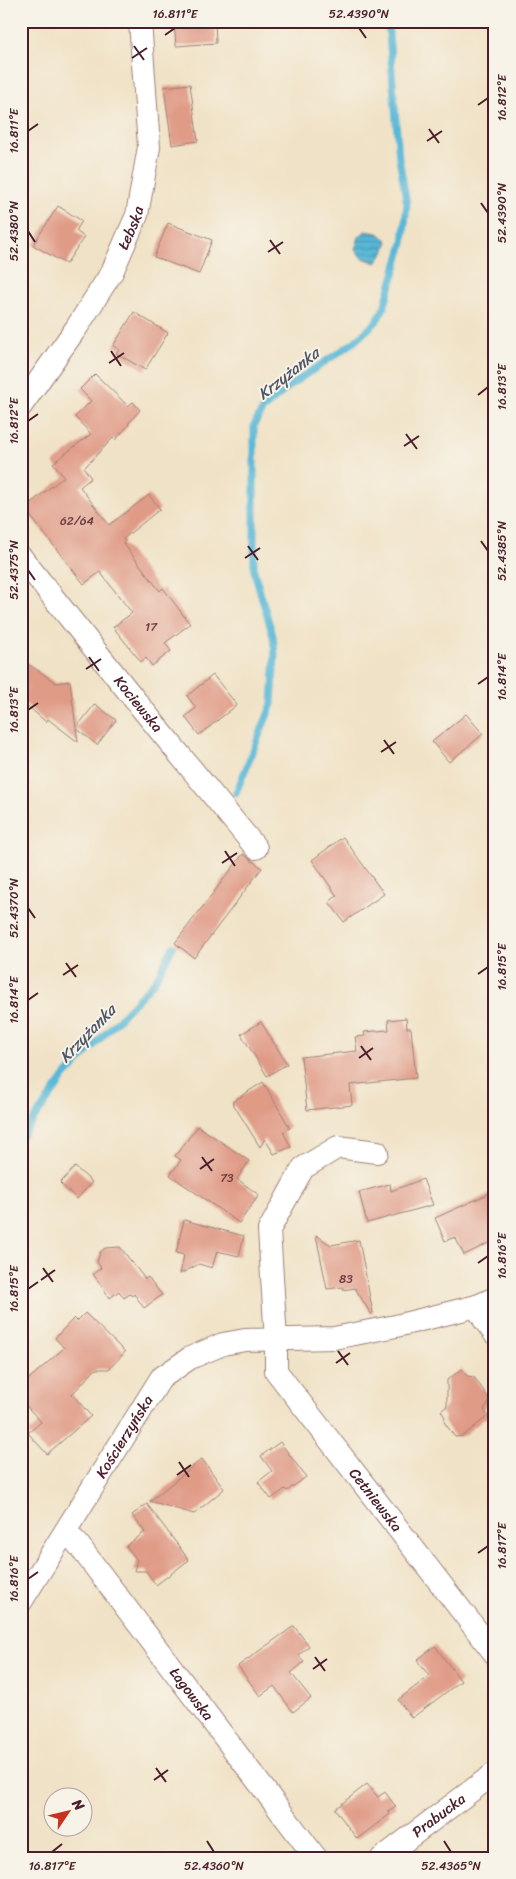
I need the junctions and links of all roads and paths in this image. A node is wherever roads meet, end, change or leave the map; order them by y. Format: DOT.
graph roads {
  1 [pos="140,21"];
  2 [pos="21,406"];
  3 [pos="21,557"];
  4 [pos="256,848"];
  5 [pos="377,1152"];
  6 [pos="486,1302"];
  7 [pos="495,1334"];
  8 [pos="276,1340"];
  9 [pos="66,1532"];
  10 [pos="21,1602"];
  11 [pos="495,1654"];
  12 [pos="495,1773"];
  13 [pos="316,1858"];
  14 [pos="382,1858"];
  1 -- 2 [label="street, Łebska"];
  3 -- 4 [label="street, Kociewska"];
  5 -- 8 [label="street"];
  6 -- 7 [label="street"];
  6 -- 8 [label="street, Kościerzyńska"];
  8 -- 9 [label="street, Kościerzyńska"];
  8 -- 11 [label="street, Cetniewska"];
  9 -- 10 [label="street, Kościerzyńska"];
  9 -- 13 [label="street, Łagowska"];
  12 -- 14 [label="street, Prabucka"];
}
